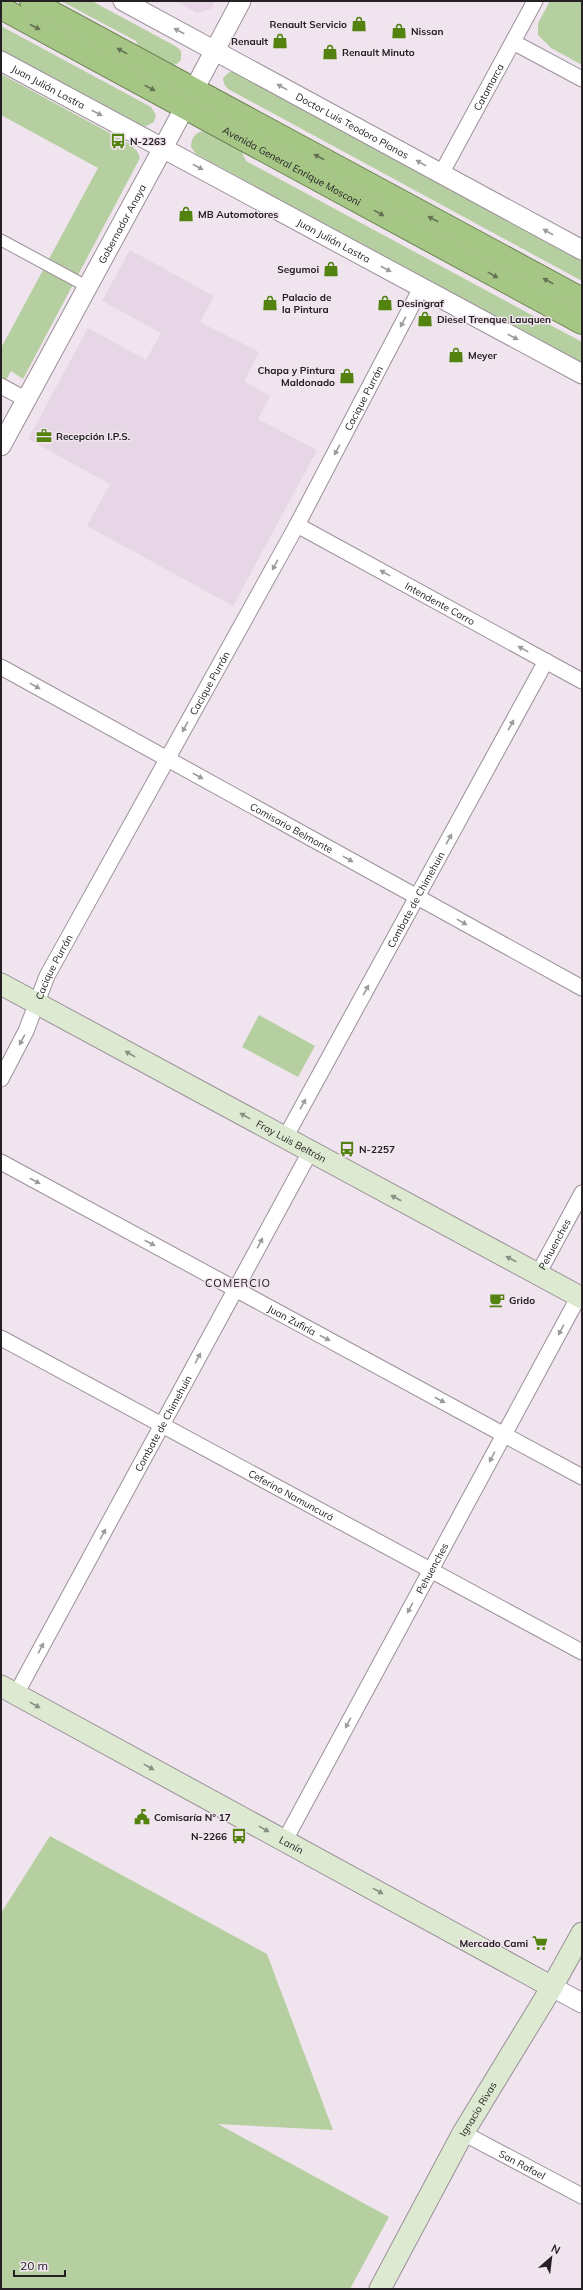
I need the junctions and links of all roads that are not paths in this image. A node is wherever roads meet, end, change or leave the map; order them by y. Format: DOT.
graph roads {
  1 [pos="31,1"];
  2 [pos="123,1"];
  3 [pos="240,1"];
  4 [pos="535,1"];
  5 [pos="1,8"];
  6 [pos="513,42"];
  7 [pos="214,50"];
  8 [pos="1,61"];
  9 [pos="582,79"];
  10 [pos="189,98"];
  11 [pos="163,148"];
  12 [pos="441,174"];
  13 [pos="1,240"];
  14 [pos="582,250"];
  15 [pos="88,287"];
  16 [pos="422,288"];
  17 [pos="582,300"];
  18 [pos="582,323"];
  19 [pos="582,374"];
  20 [pos="1,386"];
  21 [pos="27,400"];
  22 [pos="1,446"];
  23 [pos="297,525"];
  24 [pos="546,661"];
  25 [pos="1,667"];
  26 [pos="582,681"];
  27 [pos="167,759"];
  28 [pos="417,897"];
  29 [pos="1,984"];
  30 [pos="582,988"];
  31 [pos="37,1004"];
  32 [pos="1,1079"];
  33 [pos="285,1138"];
  34 [pos="310,1152"];
  35 [pos="1,1162"];
  36 [pos="582,1193"];
  37 [pos="538,1274"];
  38 [pos="235,1289"];
  39 [pos="581,1297"];
  40 [pos="1,1338"];
  41 [pos="162,1425"];
  42 [pos="504,1435"];
  43 [pos="582,1477"];
  44 [pos="431,1570"];
  45 [pos="582,1652"];
  46 [pos="9,1690"];
  47 [pos="285,1840"];
  48 [pos="582,1933"];
  49 [pos="552,1987"];
  50 [pos="582,2003"];
  51 [pos="463,2134"];
  52 [pos="582,2196"];
  53 [pos="380,2289"];
  10 -- 1 [label="highway, Avenida General Enrique Mosconi, one-way"];
  7 -- 2 [label="street, Doctor Luis Teodoro Planas, one-way"];
  3 -- 7 [label="street, Gobernador Anaya"];
  4 -- 6 [label="street, Catamarca"];
  5 -- 10 [label="highway, Avenida General Enrique Mosconi, one-way"];
  6 -- 9 [label="street"];
  6 -- 12 [label="street, Catamarca"];
  7 -- 10 [label="street, Gobernador Anaya"];
  12 -- 7 [label="street, Doctor Luis Teodoro Planas, one-way"];
  8 -- 11 [label="street, Juan Julián Lastra, one-way"];
  10 -- 11 [label="street, Gobernador Anaya"];
  17 -- 10 [label="highway, Avenida General Enrique Mosconi, one-way"];
  10 -- 18 [label="highway, Avenida General Enrique Mosconi, one-way"];
  11 -- 15 [label="street, Gobernador Anaya"];
  11 -- 16 [label="street, Juan Julián Lastra, one-way"];
  14 -- 12 [label="street, Doctor Luis Teodoro Planas, one-way"];
  13 -- 15 [label="street"];
  15 -- 21 [label="street, Gobernador Anaya"];
  16 -- 19 [label="street, Juan Julián Lastra, one-way"];
  16 -- 23 [label="street, Cacique Purrán, one-way"];
  20 -- 21 [label="street"];
  21 -- 22 [label="street, Gobernador Anaya"];
  24 -- 23 [label="street, Intendente Carro, one-way"];
  23 -- 27 [label="street, Cacique Purrán, one-way"];
  24 -- 26 [label="street, Intendente Carro"];
  28 -- 24 [label="street, Combate de Chimehuin, one-way"];
  25 -- 27 [label="street, Comisario Belmonte, one-way"];
  27 -- 28 [label="street, Comisario Belmonte, one-way"];
  27 -- 31 [label="street, Cacique Purrán"];
  28 -- 30 [label="street, Comisario Belmonte, one-way"];
  33 -- 28 [label="street, Combate de Chimehuin, one-way"];
  29 -- 31 [label="main road, Fray Luis Beltrán"];
  31 -- 32 [label="street, Cacique Purrán, one-way"];
  33 -- 31 [label="main road, Fray Luis Beltrán, one-way"];
  33 -- 34 [label="main road, Fray Luis Beltrán"];
  37 -- 34 [label="main road, Fray Luis Beltrán, one-way"];
  38 -- 34 [label="street, Combate de Chimehuin, one-way"];
  35 -- 38 [label="street, Juan Zufiría, one-way"];
  36 -- 37 [label="street, Pehuenches"];
  37 -- 39 [label="main road, Fray Luis Beltrán"];
  41 -- 38 [label="street, Combate de Chimehuin, one-way"];
  38 -- 42 [label="street, Juan Zufiría, one-way"];
  39 -- 42 [label="street, Pehuenches, one-way"];
  40 -- 41 [label="street, Ceferino Namuncurá"];
  41 -- 44 [label="street, Ceferino Namuncurá"];
  46 -- 41 [label="street, Combate de Chimehuin, one-way"];
  42 -- 43 [label="street, Juan Zufiría"];
  42 -- 44 [label="street, Pehuenches, one-way"];
  44 -- 45 [label="street, Ceferino Namuncurá"];
  44 -- 47 [label="street, Pehuenches, one-way"];
  46 -- 47 [label="main road, Lanín, one-way"];
  47 -- 49 [label="main road, Lanín, one-way"];
  48 -- 49 [label="main road, Ignacio Rivas"];
  49 -- 50 [label="street, Lanín"];
  49 -- 51 [label="main road, Ignacio Rivas"];
  51 -- 52 [label="street, San Rafael"];
  51 -- 53 [label="main road, Ignacio Rivas"];
}
